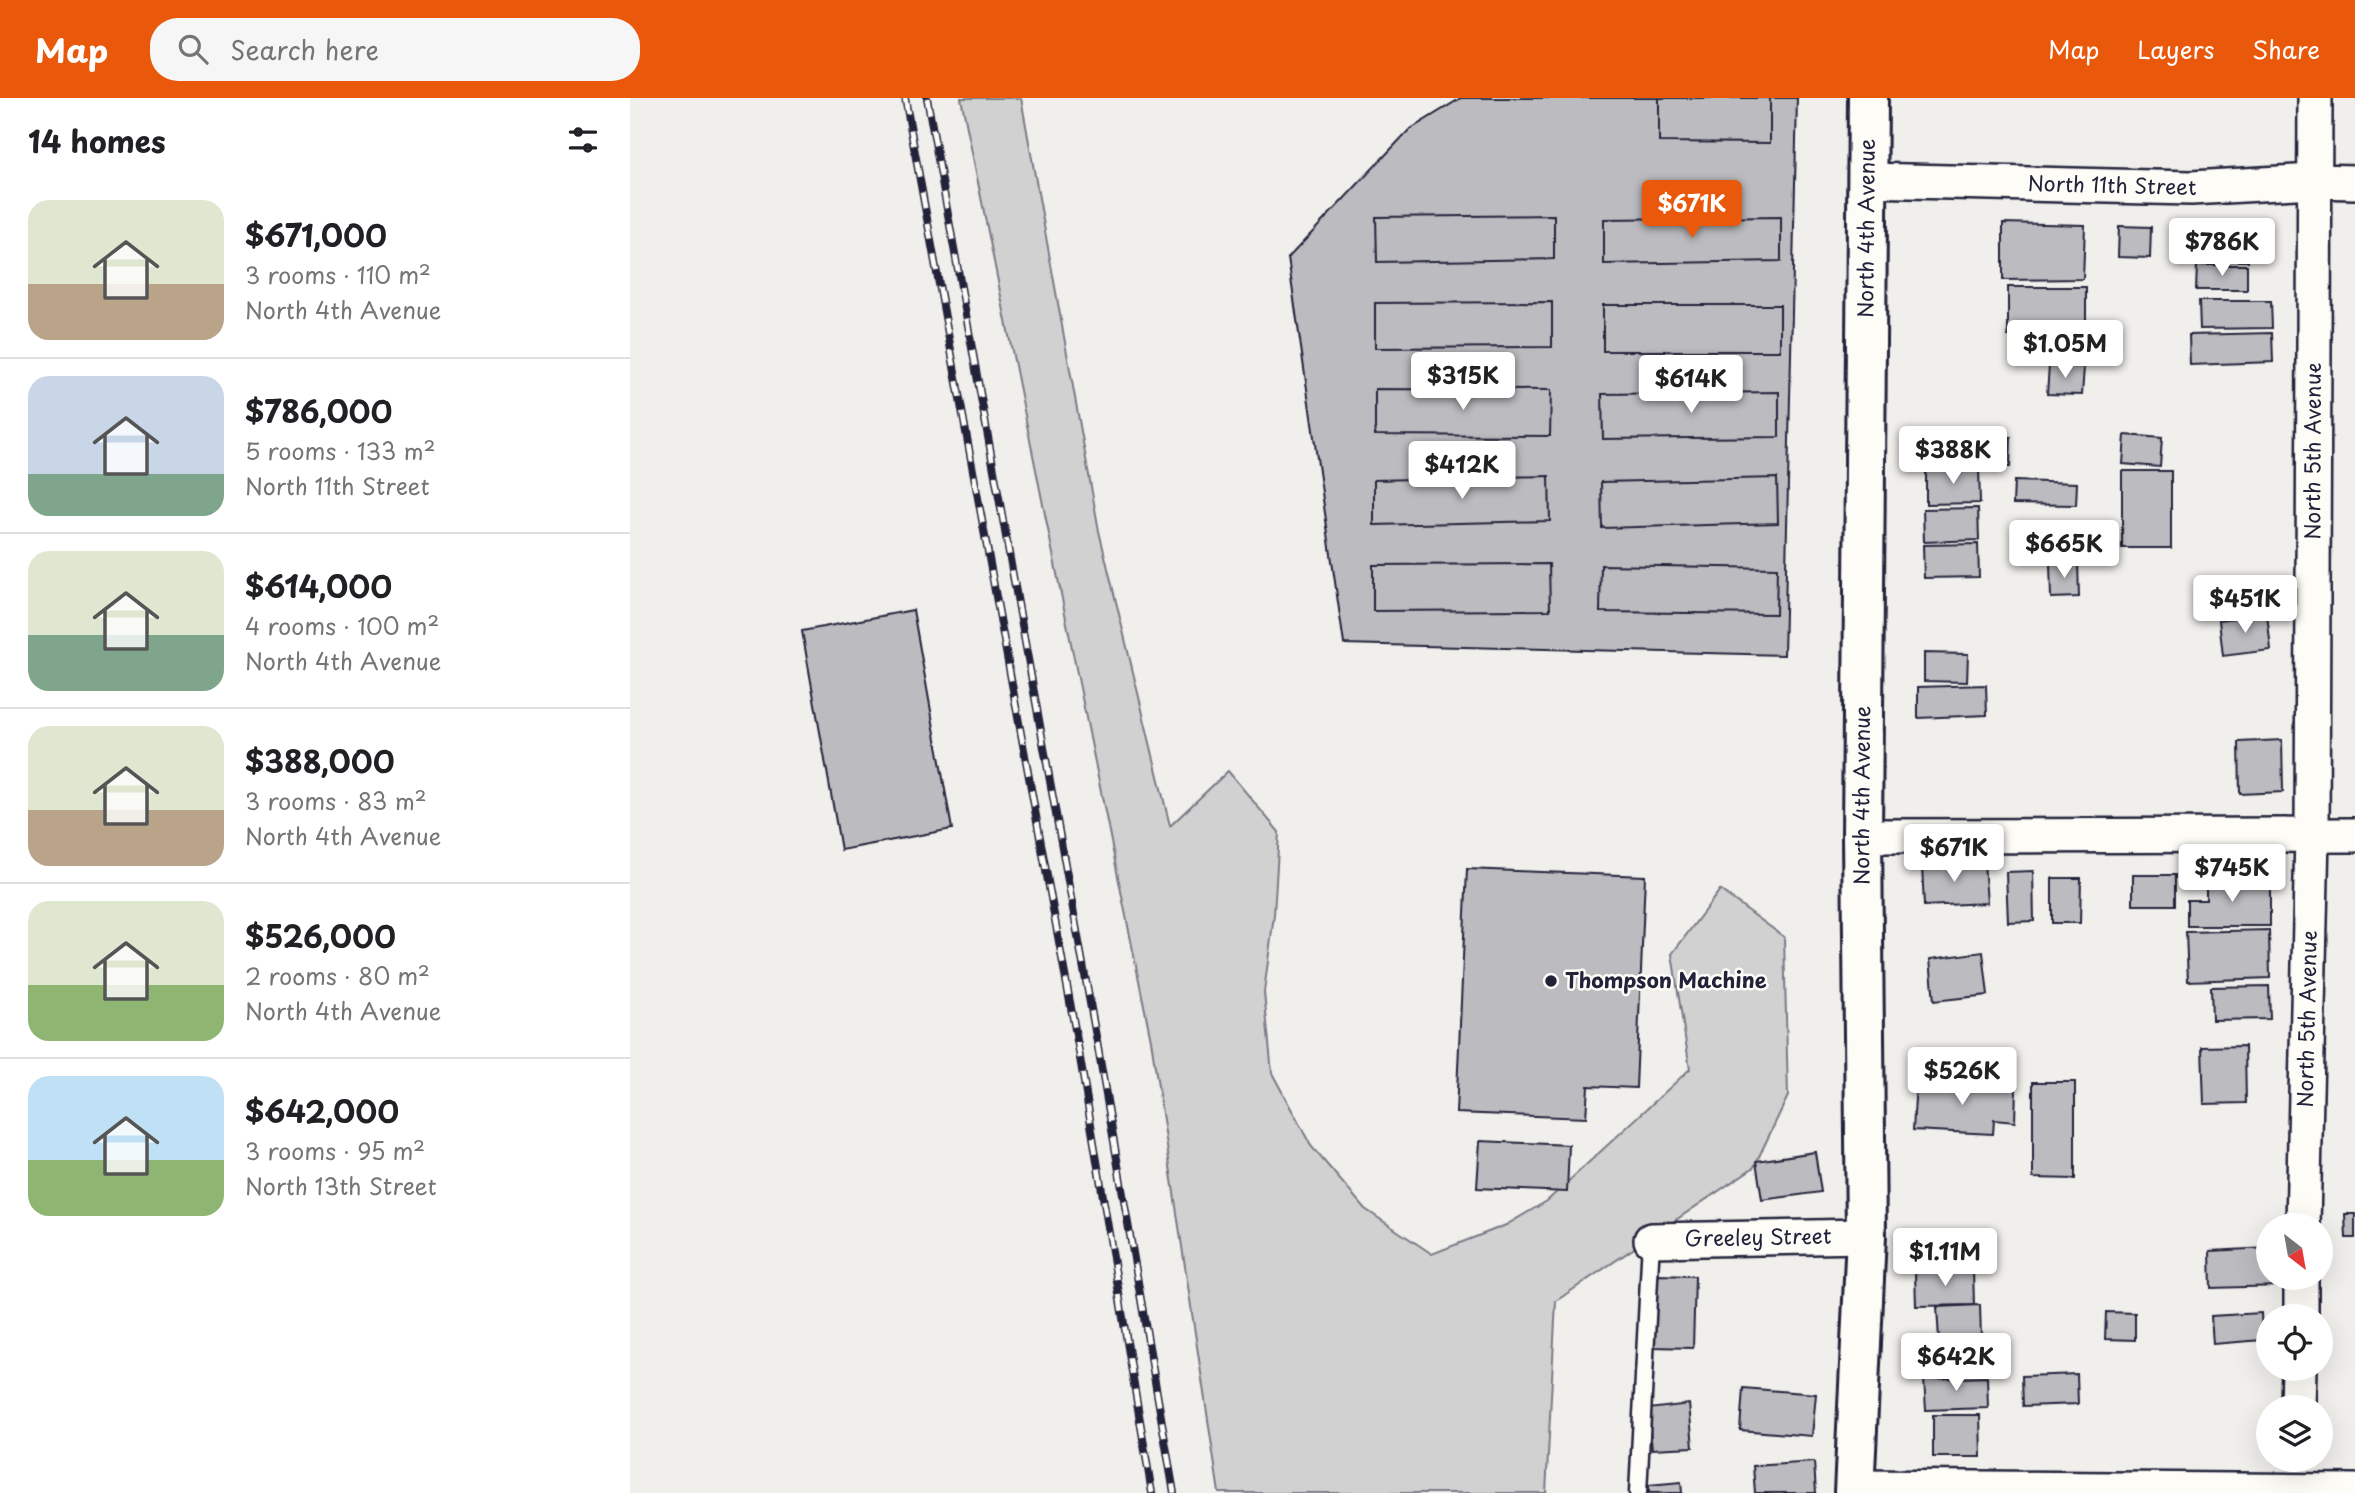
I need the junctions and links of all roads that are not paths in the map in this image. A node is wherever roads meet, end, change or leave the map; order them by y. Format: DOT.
graph roads {
  1 [pos="1868,98"];
  2 [pos="2315,98"];
  3 [pos="1867,180"];
  4 [pos="2314,181"];
  5 [pos="2355,182"];
  6 [pos="2312,835"];
  7 [pos="2355,835"];
  8 [pos="1862,836"];
  9 [pos="2303,1213"];
  10 [pos="1866,1237"];
  11 [pos="1650,1240"];
  12 [pos="2297,1481"];
  13 [pos="1854,1490"];
  14 [pos="2355,1491"];
  15 [pos="1637,1493"];
  1 -- 3 [label="main road, North 4th Avenue"];
  2 -- 4 [label="street, North 5th Avenue"];
  3 -- 4 [label="street, North 11th Street"];
  3 -- 8 [label="main road, North 4th Avenue"];
  4 -- 5 [label="street, North 11th Street"];
  4 -- 6 [label="street, North 5th Avenue"];
  6 -- 7 [label="street"];
  6 -- 8 [label="street"];
  6 -- 9 [label="street, North 5th Avenue"];
  8 -- 10 [label="main road, North 4th Avenue"];
  10 -- 11 [label="street, Greeley Street"];
  10 -- 13 [label="main road, North 4th Avenue"];
  11 -- 15 [label="lane"];
  12 -- 13 [label="street"];
  12 -- 14 [label="street"];
}
